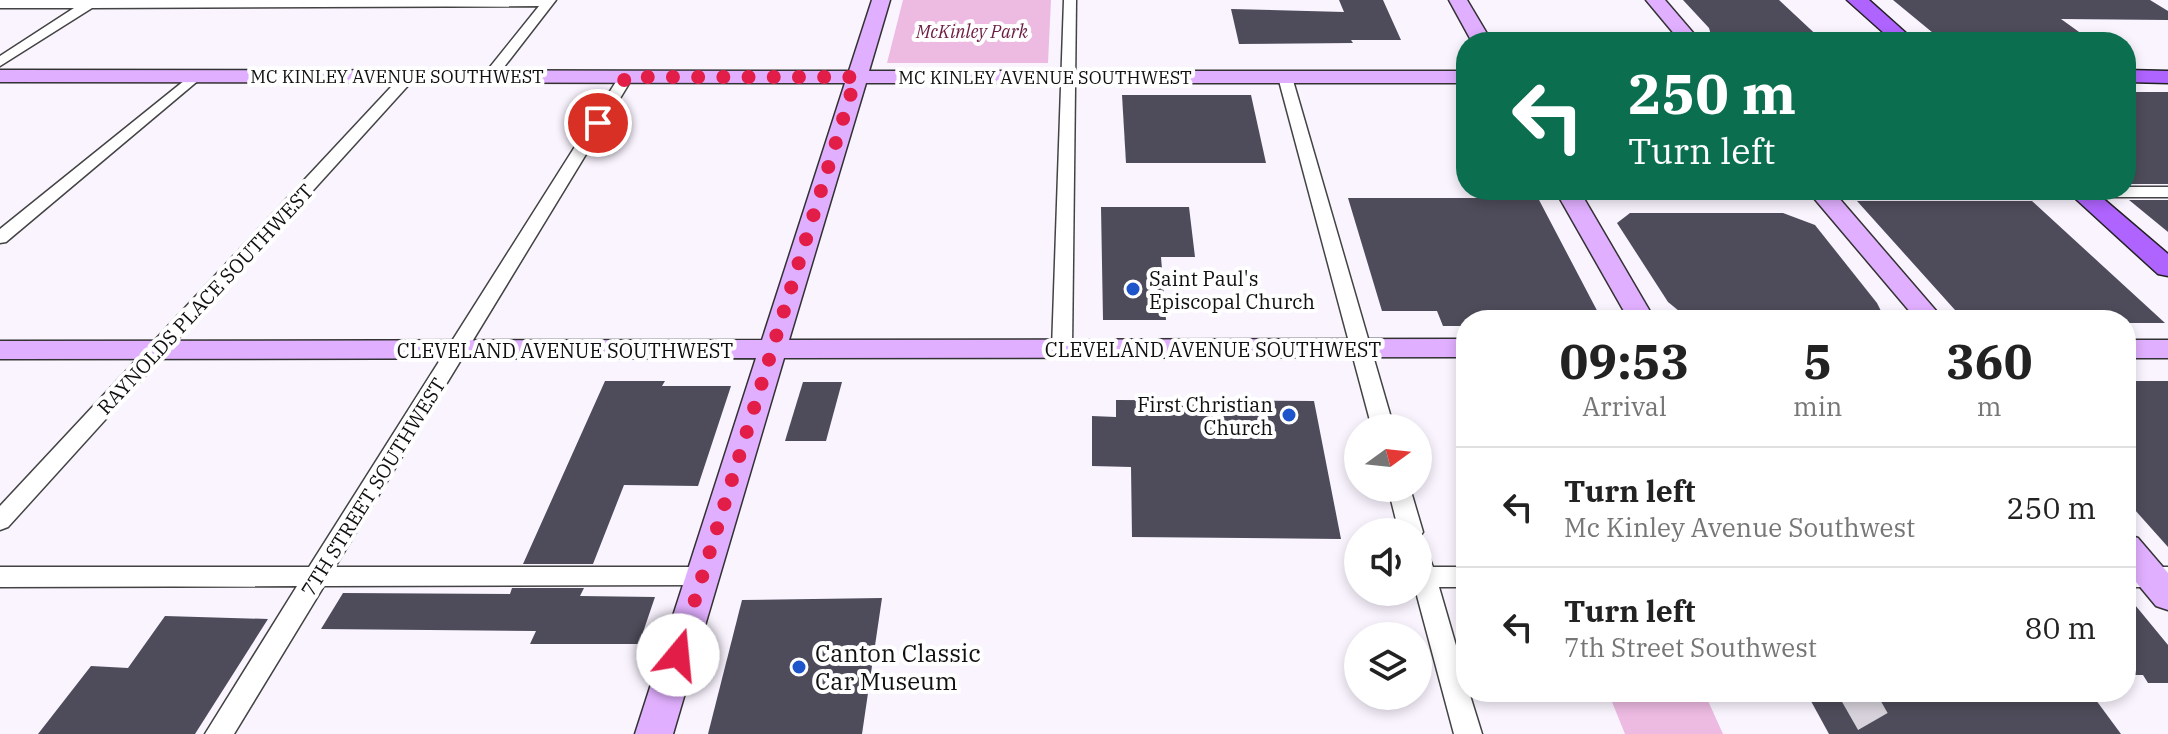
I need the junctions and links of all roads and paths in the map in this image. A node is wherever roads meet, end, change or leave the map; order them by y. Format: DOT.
graph roads {
  1 [pos="881,0"];
  2 [pos="1070,0"];
  3 [pos="1458,0"];
  4 [pos="1655,0"];
  5 [pos="1857,0"];
  6 [pos="550,1"];
  7 [pos="91,2"];
  8 [pos="0,4"];
  9 [pos="1476,32"];
  10 [pos="1682,32"];
  11 [pos="1894,32"];
  12 [pos="0,62"];
  13 [pos="0,76"];
  14 [pos="195,76"];
  15 [pos="409,76"];
  16 [pos="2136,76"];
  17 [pos="489,77"];
  18 [pos="626,77"];
  19 [pos="856,77"];
  20 [pos="1068,77"];
  21 [pos="1285,77"];
  22 [pos="1456,77"];
  23 [pos="2168,77"];
  24 [pos="2136,192"];
  25 [pos="2168,192"];
  26 [pos="1572,200"];
  27 [pos="1827,200"];
  28 [pos="2089,200"];
  29 [pos="0,238"];
  30 [pos="2168,268"];
  31 [pos="1636,310"];
  32 [pos="1922,310"];
  33 [pos="1456,348"];
  34 [pos="1062,349"];
  35 [pos="1361,349"];
  36 [pos="2136,349"];
  37 [pos="2168,349"];
  38 [pos="0,350"];
  39 [pos="157,350"];
  40 [pos="457,350"];
  41 [pos="771,350"];
  42 [pos="1379,414"];
  43 [pos="0,521"];
  44 [pos="2136,560"];
  45 [pos="1432,569"];
  46 [pos="1456,575"];
  47 [pos="318,576"];
  48 [pos="702,576"];
  49 [pos="0,577"];
  50 [pos="2153,582"];
  51 [pos="1432,605"];
  52 [pos="1456,691"];
  53 [pos="1459,702"];
  54 [pos="219,734"];
  55 [pos="654,734"];
  56 [pos="1468,734"];
  1 -- 19 [label="main road"];
  2 -- 20 [label="street"];
  3 -- 9 [label="main road"];
  4 -- 10 [label="main road"];
  5 -- 11 [label="main road"];
  6 -- 7 [label="street"];
  6 -- 17 [label="street"];
  7 -- 8 [label="street"];
  7 -- 12 [label="street"];
  13 -- 14 [label="main road, MC KINLEY AVENUE SOUTHWEST"];
  14 -- 15 [label="main road, MC KINLEY AVENUE SOUTHWEST"];
  14 -- 29 [label="street"];
  15 -- 17 [label="main road, MC KINLEY AVENUE SOUTHWEST"];
  15 -- 39 [label="street, RAYNOLDS PLACE SOUTHWEST"];
  16 -- 23 [label="main road"];
  17 -- 18 [label="main road, MC KINLEY AVENUE SOUTHWEST"];
  18 -- 19 [label="main road, MC KINLEY AVENUE SOUTHWEST"];
  18 -- 40 [label="street, 7TH STREET SOUTHWEST"];
  19 -- 20 [label="main road, MC KINLEY AVENUE SOUTHWEST"];
  19 -- 41 [label="main road"];
  20 -- 21 [label="main road, MC KINLEY AVENUE SOUTHWEST"];
  20 -- 34 [label="street"];
  21 -- 22 [label="main road, MC KINLEY AVENUE SOUTHWEST"];
  21 -- 35 [label="street"];
  24 -- 25 [label="street"];
  26 -- 31 [label="main road"];
  27 -- 32 [label="main road"];
  28 -- 30 [label="main road"];
  33 -- 35 [label="main road, CLEVELAND AVENUE SOUTHWEST"];
  34 -- 35 [label="main road, CLEVELAND AVENUE SOUTHWEST"];
  34 -- 41 [label="main road, CLEVELAND AVENUE SOUTHWEST"];
  35 -- 42 [label="street"];
  36 -- 37 [label="main road"];
  38 -- 39 [label="main road, CLEVELAND AVENUE SOUTHWEST"];
  39 -- 40 [label="main road, CLEVELAND AVENUE SOUTHWEST"];
  39 -- 43 [label="street, RAYNOLDS PLACE SOUTHWEST"];
  40 -- 41 [label="main road, CLEVELAND AVENUE SOUTHWEST"];
  40 -- 47 [label="street, 7TH STREET SOUTHWEST"];
  41 -- 48 [label="main road"];
  44 -- 50 [label="main road"];
  45 -- 46 [label="street"];
  47 -- 48 [label="street"];
  47 -- 49 [label="street"];
  47 -- 54 [label="street, 7TH STREET SOUTHWEST"];
  48 -- 55 [label="main road"];
  51 -- 52 [label="street"];
  53 -- 56 [label="street"];
}
